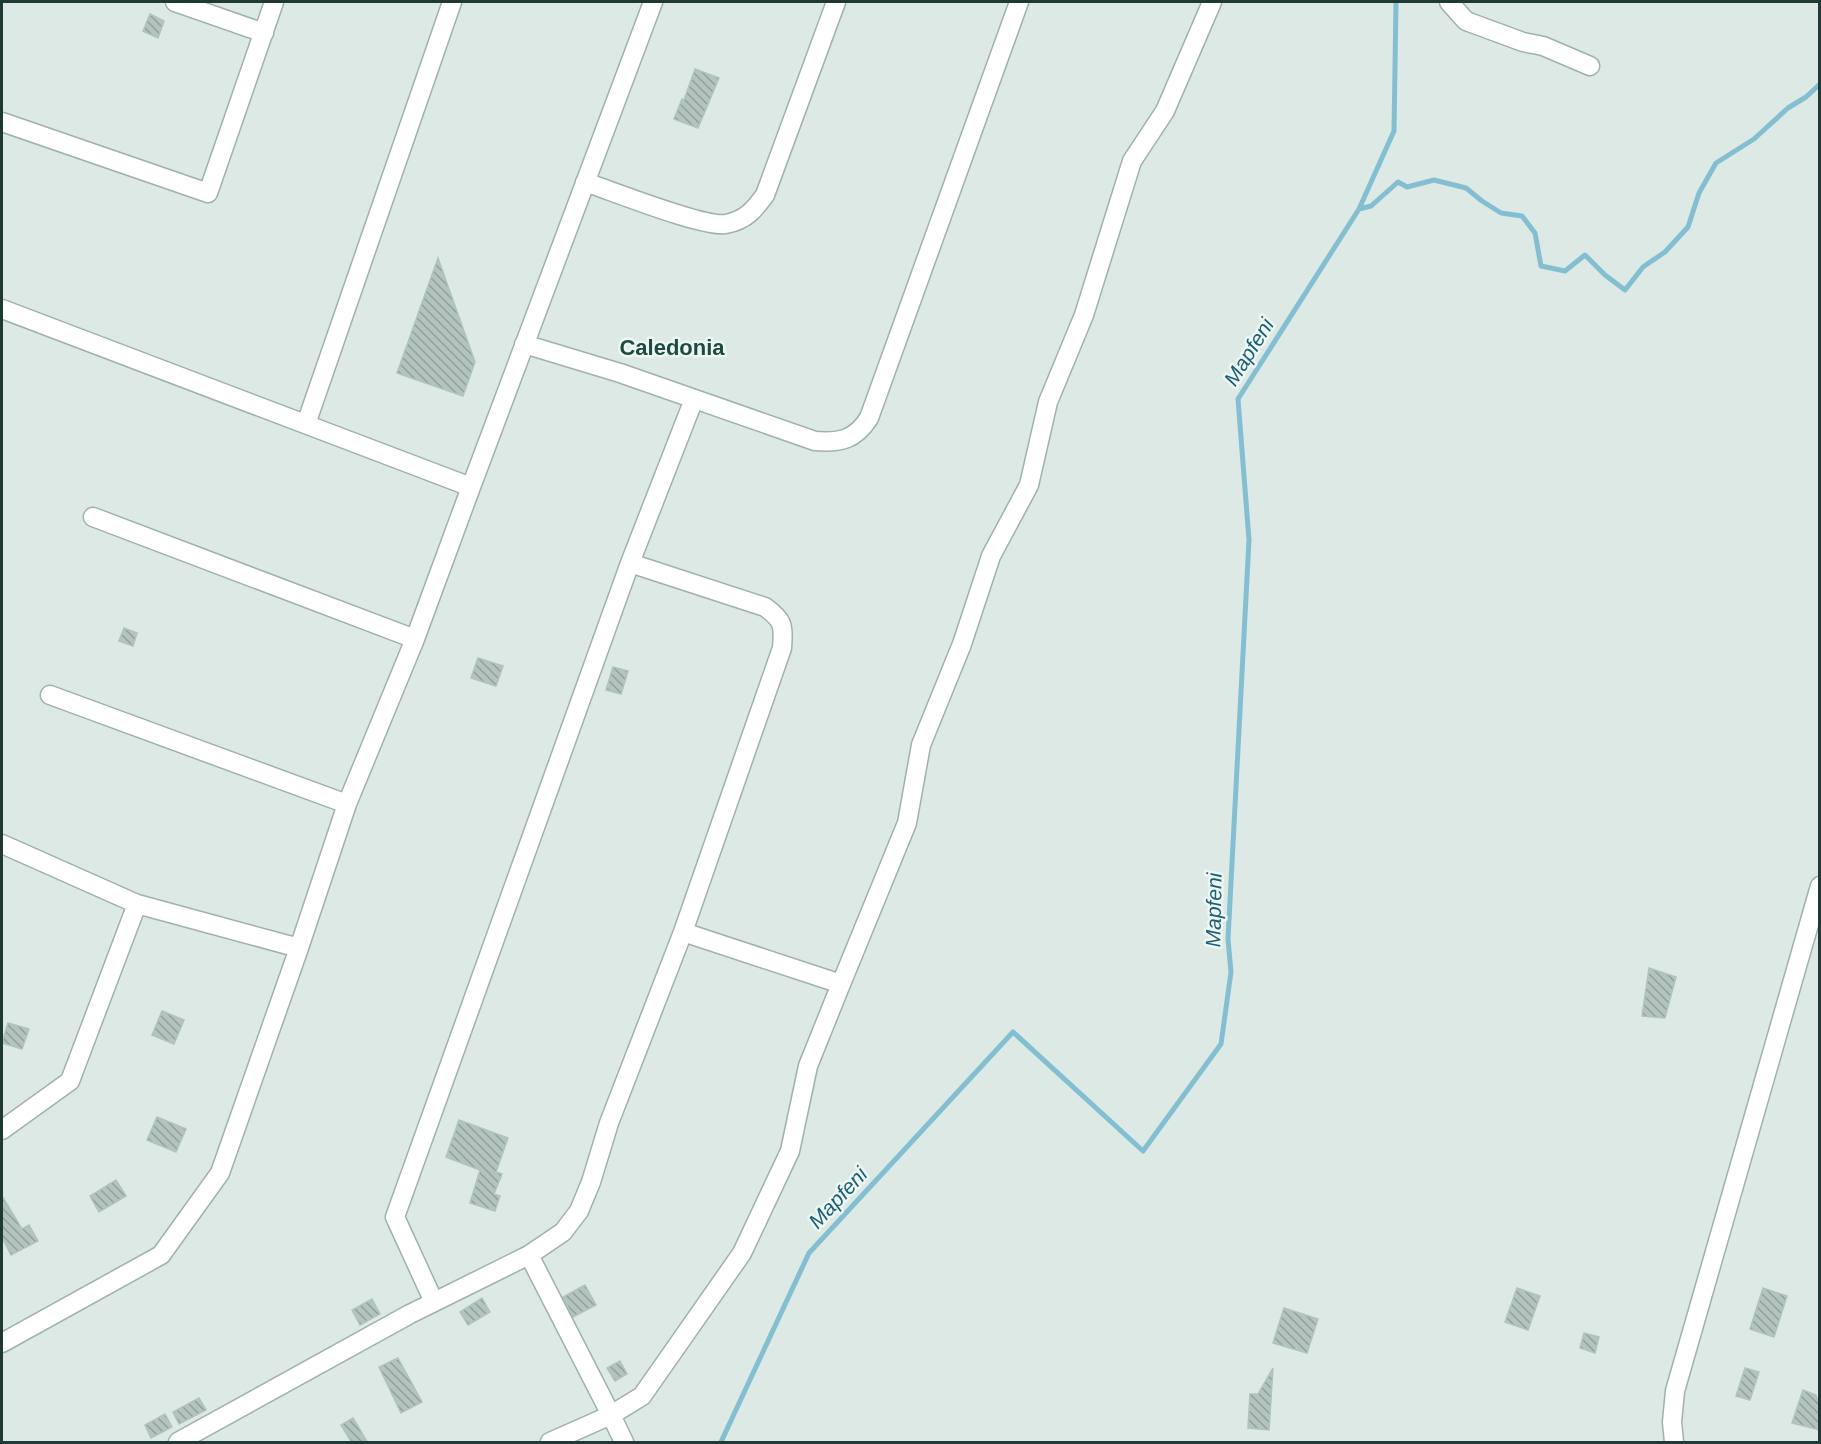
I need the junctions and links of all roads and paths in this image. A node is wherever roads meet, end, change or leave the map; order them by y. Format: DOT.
graph roads {
  1 [pos="175,2"];
  2 [pos="274,2"];
  3 [pos="452,2"];
  4 [pos="653,2"];
  5 [pos="836,2"];
  6 [pos="1019,2"];
  7 [pos="1212,2"];
  8 [pos="1449,2"];
  9 [pos="264,33"];
  10 [pos="1590,66"];
  11 [pos="2,122"];
  12 [pos="585,182"];
  13 [pos="2,309"];
  14 [pos="524,344"];
  15 [pos="694,399"];
  16 [pos="306,424"];
  17 [pos="471,487"];
  18 [pos="93,517"];
  19 [pos="630,562"];
  20 [pos="415,639"];
  21 [pos="50,695"];
  22 [pos="347,804"];
  23 [pos="2,844"];
  24 [pos="1820,886"];
  25 [pos="137,904"];
  26 [pos="683,932"];
  27 [pos="299,948"];
  28 [pos="841,984"];
  29 [pos="2,1130"];
  30 [pos="529,1255"];
  31 [pos="434,1302"];
  32 [pos="2,1343"];
  33 [pos="611,1415"];
  34 [pos="178,1443"];
  35 [pos="550,1443"];
  36 [pos="624,1443"];
  37 [pos="1674,1443"];
  1 -- 9 [label="street"];
  2 -- 9 [label="street"];
  3 -- 16 [label="street"];
  4 -- 12 [label="street"];
  5 -- 12 [label="street"];
  6 -- 15 [label="street"];
  7 -- 28 [label="street"];
  8 -- 10 [label="street"];
  9 -- 11 [label="street"];
  12 -- 14 [label="street"];
  13 -- 16 [label="street"];
  14 -- 15 [label="street"];
  14 -- 17 [label="street"];
  15 -- 19 [label="street"];
  16 -- 17 [label="street"];
  17 -- 20 [label="street"];
  18 -- 20 [label="street"];
  19 -- 26 [label="street"];
  19 -- 31 [label="street"];
  20 -- 22 [label="street"];
  21 -- 22 [label="street"];
  22 -- 27 [label="street"];
  23 -- 25 [label="street"];
  24 -- 37 [label="street"];
  25 -- 27 [label="street"];
  25 -- 29 [label="street"];
  26 -- 28 [label="street"];
  26 -- 30 [label="street"];
  27 -- 32 [label="street"];
  28 -- 33 [label="street"];
  30 -- 31 [label="street"];
  30 -- 33 [label="street"];
  31 -- 34 [label="street"];
  33 -- 35 [label="street"];
  33 -- 36 [label="street"];
}
